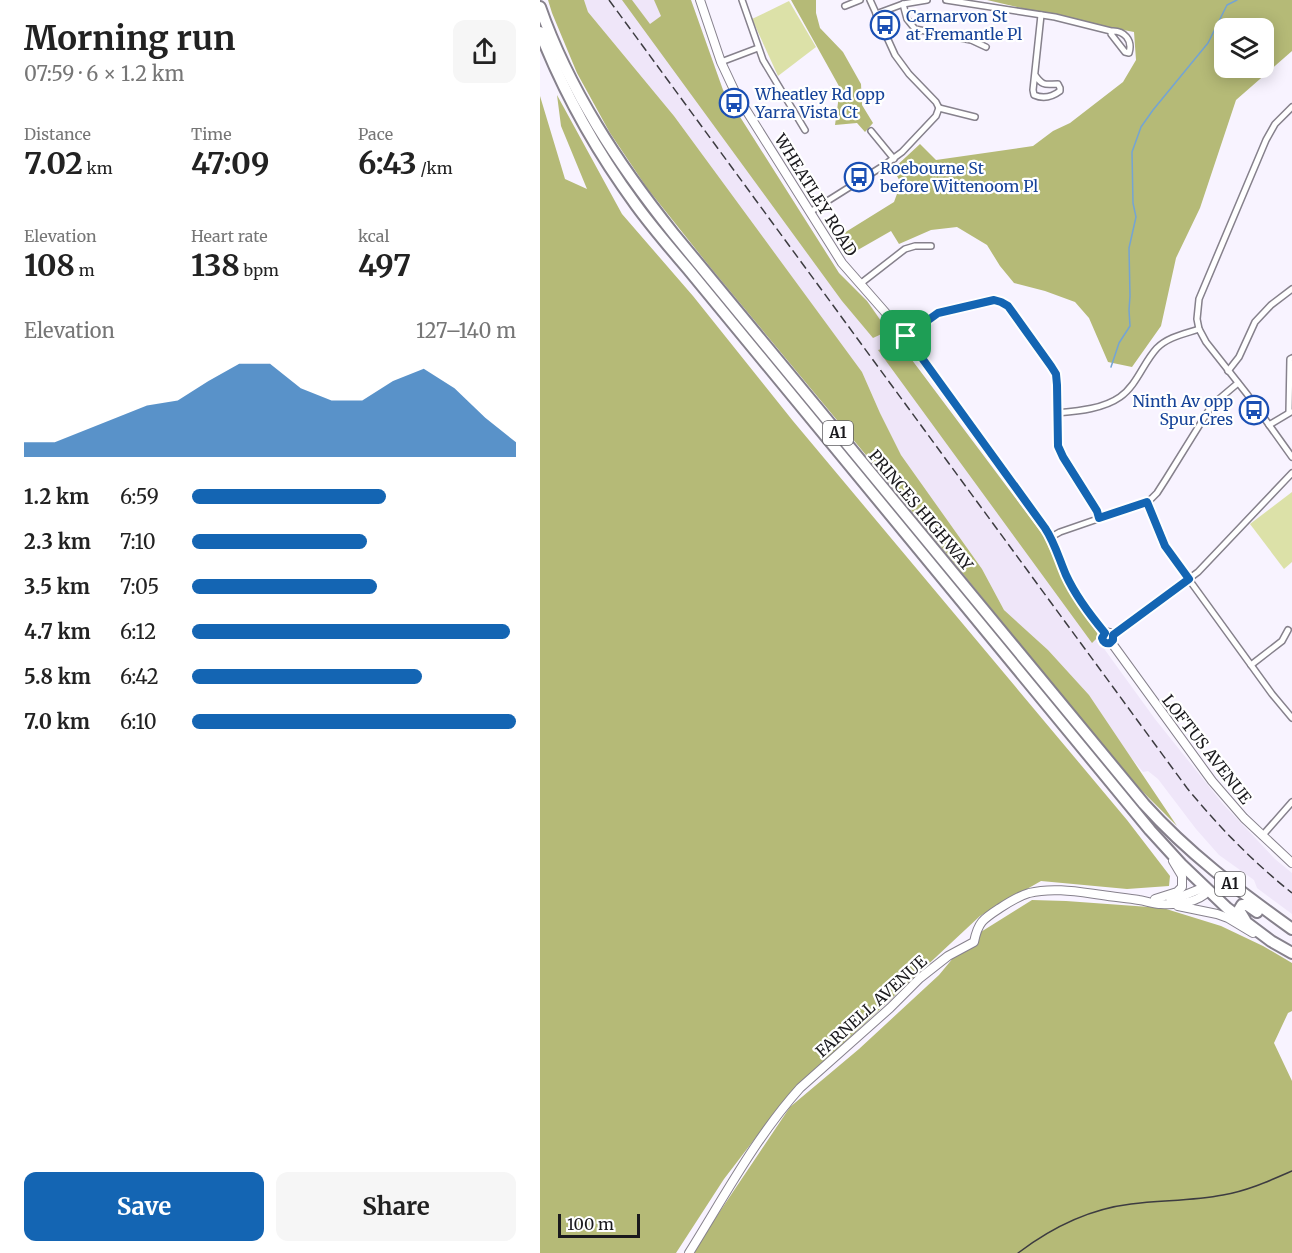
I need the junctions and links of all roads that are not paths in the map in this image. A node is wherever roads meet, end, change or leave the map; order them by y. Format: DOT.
graph roads {
  1 [pos="700,0"];
  2 [pos="742,0"];
  3 [pos="860,0"];
  4 [pos="870,0"];
  5 [pos="927,0"];
  6 [pos="946,0"];
  7 [pos="903,4"];
  8 [pos="845,6"];
  9 [pos="540,7"];
  10 [pos="876,14"];
  11 [pos="1041,15"];
  12 [pos="1111,31"];
  13 [pos="540,32"];
  14 [pos="987,47"];
  15 [pos="758,48"];
  16 [pos="721,62"];
  17 [pos="1035,75"];
  18 [pos="1292,107"];
  19 [pos="939,108"];
  20 [pos="975,117"];
  21 [pos="806,130"];
  22 [pos="871,131"];
  23 [pos="894,159"];
  24 [pos="810,212"];
  25 [pos="931,246"];
  26 [pos="860,284"];
  27 [pos="1292,289"];
  28 [pos="875,300"];
  29 [pos="1199,329"];
  30 [pos="906,336"];
  31 [pos="1292,358"];
  32 [pos="1228,371"];
  33 [pos="1238,383"];
  34 [pos="1291,412"];
  35 [pos="1057,413"];
  36 [pos="1269,425"];
  37 [pos="1292,457"];
  38 [pos="1292,473"];
  39 [pos="1147,502"];
  40 [pos="1099,518"];
  41 [pos="1051,537"];
  42 [pos="1189,579"];
  43 [pos="1288,630"];
  44 [pos="1110,637"];
  45 [pos="1251,665"];
  46 [pos="1291,714"];
  47 [pos="1292,802"];
  48 [pos="1150,830"];
  49 [pos="1172,834"];
  50 [pos="1262,836"];
  51 [pos="1292,863"];
  52 [pos="1208,888"];
  53 [pos="1240,892"];
  54 [pos="1159,902"];
  55 [pos="1249,925"];
  56 [pos="1292,931"];
  57 [pos="1271,941"];
  58 [pos="1292,953"];
  59 [pos="689,1253"];
  1 -- 16 [label="street, WHEATLEY ROAD"];
  2 -- 15 [label="street"];
  3 -- 8 [label="street"];
  4 -- 10 [label="street"];
  5 -- 7 [label="street"];
  6 -- 11 [label="street"];
  7 -- 10 [label="street"];
  7 -- 14 [label="street"];
  9 -- 49 [label="highway, PRINCES HIGHWAY / A1"];
  10 -- 19 [label="street"];
  11 -- 12 [label="street"];
  11 -- 17 [label="street"];
  13 -- 48 [label="highway, PRINCES HIGHWAY / A1"];
  15 -- 16 [label="street"];
  15 -- 21 [label="street"];
  16 -- 24 [label="street, WHEATLEY ROAD"];
  17 -- 17 [label="street"];
  18 -- 29 [label="street"];
  19 -- 20 [label="street"];
  19 -- 23 [label="street"];
  22 -- 23 [label="street"];
  23 -- 24 [label="street"];
  24 -- 26 [label="street, WHEATLEY ROAD"];
  25 -- 26 [label="street"];
  26 -- 28 [label="street, WHEATLEY ROAD"];
  27 -- 32 [label="street"];
  28 -- 30 [label="street, LOFTUS AVENUE"];
  29 -- 32 [label="street"];
  29 -- 35 [label="street"];
  30 -- 35 [label="street"];
  30 -- 41 [label="street, LOFTUS AVENUE"];
  31 -- 34 [label="street"];
  32 -- 33 [label="street"];
  33 -- 36 [label="street"];
  33 -- 39 [label="street"];
  34 -- 36 [label="street"];
  35 -- 40 [label="street"];
  36 -- 37 [label="street"];
  38 -- 42 [label="street"];
  39 -- 40 [label="street"];
  39 -- 42 [label="street"];
  40 -- 41 [label="street"];
  41 -- 44 [label="street, LOFTUS AVENUE"];
  42 -- 44 [label="street"];
  42 -- 45 [label="street"];
  43 -- 45 [label="street"];
  44 -- 50 [label="street, LOFTUS AVENUE"];
  45 -- 46 [label="street"];
  47 -- 50 [label="street"];
  48 -- 52 [label="highway, PRINCES HIGHWAY / A1"];
  48 -- 54 [label="street"];
  49 -- 52 [label="highway"];
  49 -- 53 [label="highway, PRINCES HIGHWAY / A1"];
  50 -- 51 [label="street, LOFTUS AVENUE"];
  52 -- 53 [label="highway"];
  52 -- 54 [label="street, FARNELL AVENUE"];
  52 -- 55 [label="highway, PRINCES HIGHWAY / A1"];
  53 -- 56 [label="highway, PRINCES HIGHWAY / A1"];
  54 -- 57 [label="street"];
  54 -- 59 [label="street, FARNELL AVENUE"];
  55 -- 56 [label="highway"];
  55 -- 57 [label="highway, PRINCES HIGHWAY / A1"];
  57 -- 58 [label="highway, PRINCES HIGHWAY / A1"];
}
